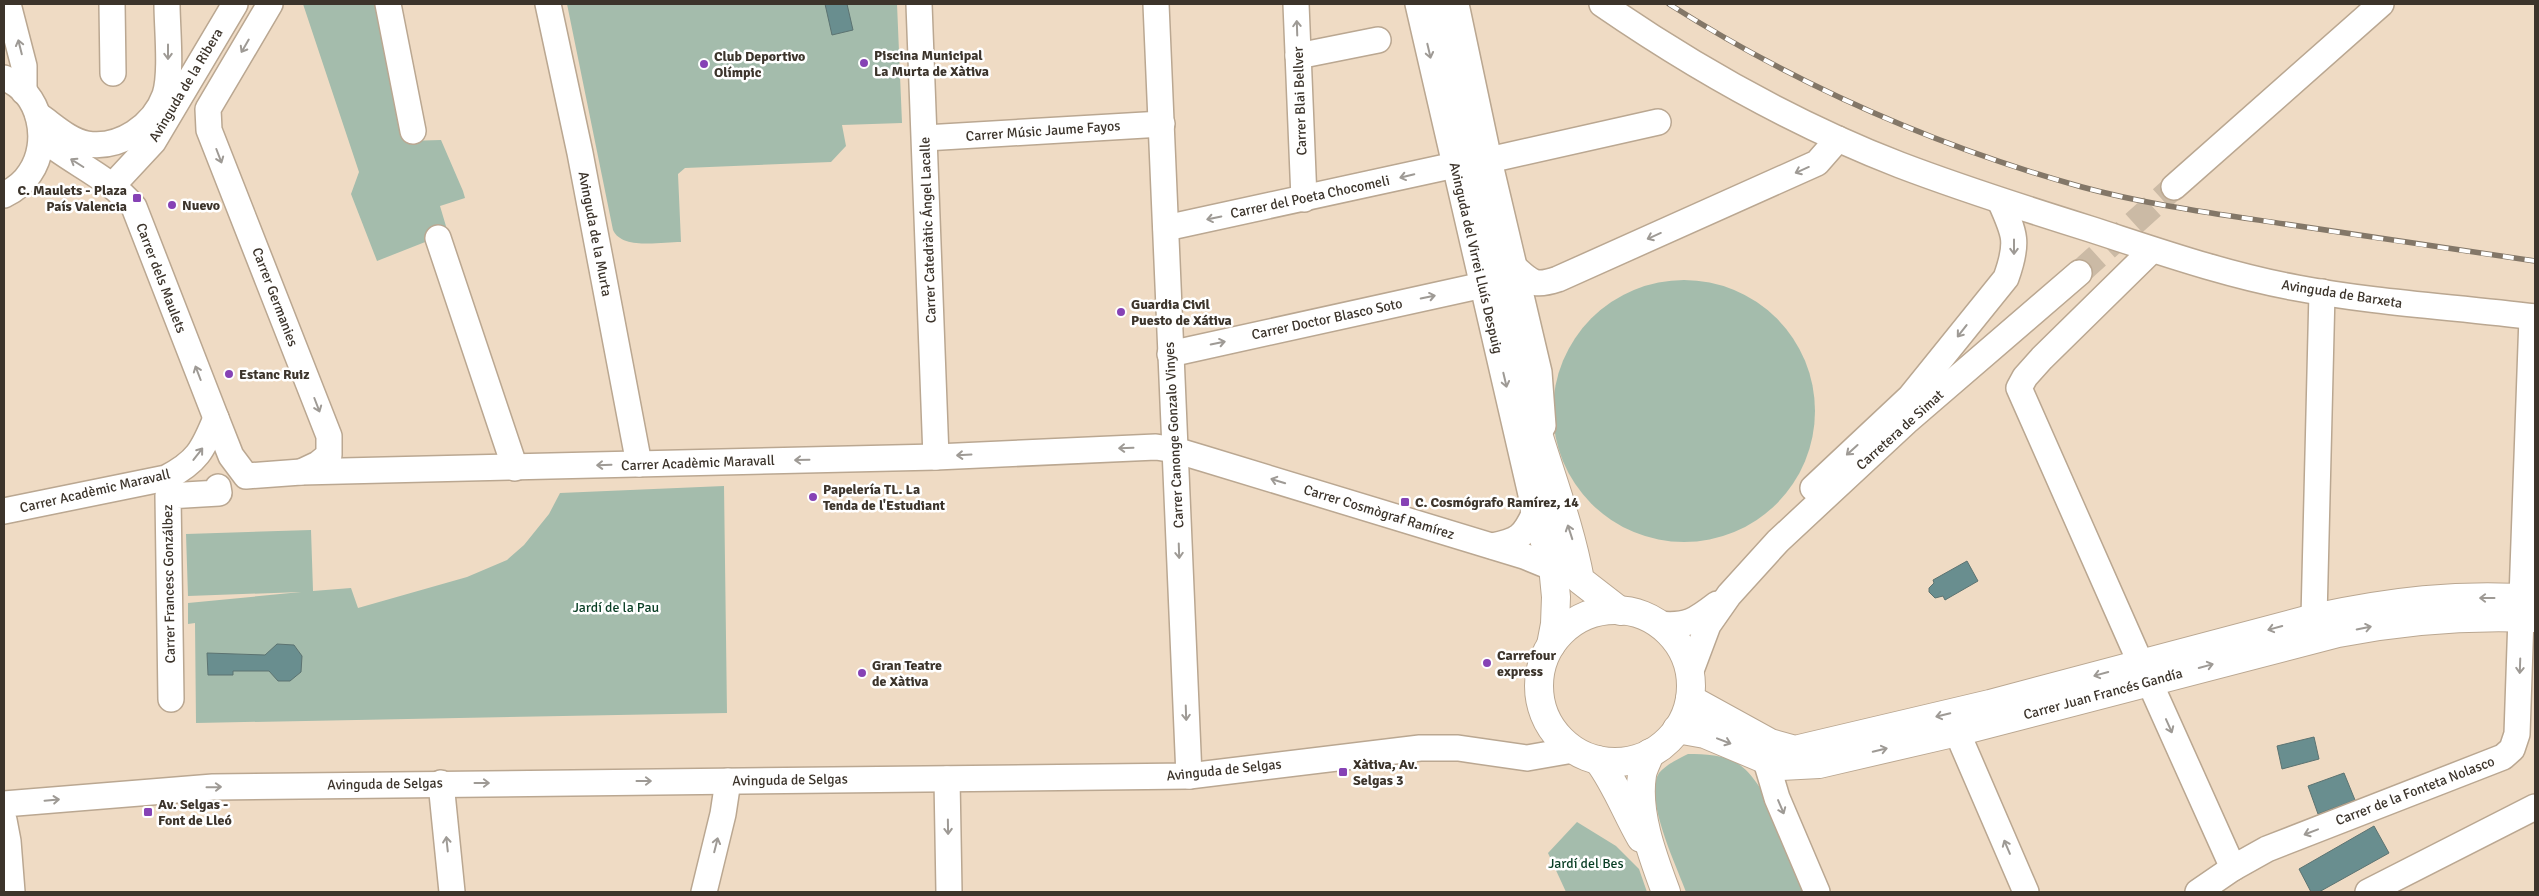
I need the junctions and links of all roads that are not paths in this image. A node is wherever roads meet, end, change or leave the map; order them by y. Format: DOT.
graph roads {
  1 [pos="8,4"];
  2 [pos="112,4"];
  3 [pos="167,4"];
  4 [pos="235,4"];
  5 [pos="270,4"];
  6 [pos="388,4"];
  7 [pos="548,4"];
  8 [pos="920,4"];
  9 [pos="1156,4"];
  10 [pos="1296,4"];
  11 [pos="1418,4"];
  12 [pos="1439,4"];
  13 [pos="1456,4"];
  14 [pos="1463,4"];
  15 [pos="1602,4"];
  16 [pos="2381,4"];
  17 [pos="1462,31"];
  18 [pos="1378,40"];
  19 [pos="1298,56"];
  20 [pos="113,73"];
  21 [pos="14,85"];
  22 [pos="1658,122"];
  23 [pos="1162,124"];
  24 [pos="40,127"];
  25 [pos="413,131"];
  26 [pos="925,138"];
  27 [pos="1838,139"];
  28 [pos="1489,160"];
  29 [pos="1455,166"];
  30 [pos="113,185"];
  31 [pos="2174,187"];
  32 [pos="4,195"];
  33 [pos="1304,199"];
  34 [pos="2000,201"];
  35 [pos="1166,228"];
  36 [pos="438,238"];
  37 [pos="2152,250"];
  38 [pos="1514,267"];
  39 [pos="2080,273"];
  40 [pos="1483,285"];
  41 [pos="2322,292"];
  42 [pos="2534,317"];
  43 [pos="1170,354"];
  44 [pos="1525,389"];
  45 [pos="216,418"];
  46 [pos="1175,450"];
  47 [pos="936,457"];
  48 [pos="1545,460"];
  49 [pos="639,464"];
  50 [pos="239,466"];
  51 [pos="515,468"];
  52 [pos="301,472"];
  53 [pos="166,478"];
  54 [pos="218,487"];
  55 [pos="4,511"];
  56 [pos="1535,512"];
  57 [pos="1778,541"];
  58 [pos="1492,546"];
  59 [pos="1552,566"];
  60 [pos="1580,580"];
  61 [pos="1729,595"];
  62 [pos="2528,608"];
  63 [pos="1620,611"];
  64 [pos="2314,618"];
  65 [pos="1658,624"];
  66 [pos="1551,645"];
  67 [pos="2145,673"];
  68 [pos="1690,686"];
  69 [pos="171,699"];
  70 [pos="1677,729"];
  71 [pos="1957,732"];
  72 [pos="1574,750"];
  73 [pos="1650,753"];
  74 [pos="1598,760"];
  75 [pos="1766,761"];
  76 [pos="1188,776"];
  77 [pos="947,778"];
  78 [pos="728,781"];
  79 [pos="441,783"];
  80 [pos="4,804"];
  81 [pos="2535,806"];
  82 [pos="4,820"];
  83 [pos="1654,861"];
  84 [pos="2233,868"];
  85 [pos="12,892"];
  86 [pos="452,892"];
  87 [pos="704,892"];
  88 [pos="949,892"];
  89 [pos="1666,892"];
  90 [pos="1817,892"];
  91 [pos="2026,892"];
  92 [pos="2198,892"];
  93 [pos="2368,892"];
  21 -- 1 [label="street, one-way"];
  2 -- 20 [label="street"];
  3 -- 24 [label="street, one-way"];
  4 -- 30 [label="street, Avinguda de la Ribera"];
  5 -- 52 [label="street, Carrer Germanies, one-way"];
  6 -- 25 [label="street"];
  7 -- 49 [label="street, Avinguda de la Murta"];
  8 -- 26 [label="street, Carrer Catedràtic Ángel Lacalle"];
  9 -- 23 [label="street, Carrer Canonge Gonzalo Vinyes"];
  19 -- 10 [label="street, Carrer Blai Bellver, one-way"];
  11 -- 29 [label="street, Avinguda del Virrei Lluís Despuig, one-way"];
  12 -- 44 [label="main road, Avinguda del Virrei Lluís Despuig"];
  13 -- 17 [label="street, Avinguda del Virrei Lluís Despuig"];
  14 -- 17 [label="street"];
  15 -- 27 [label="street, Avinguda de Barxeta"];
  16 -- 31 [label="street"];
  17 -- 28 [label="street, Avinguda del Virrei Lluís Despuig"];
  18 -- 19 [label="street"];
  19 -- 33 [label="street, Carrer Blai Bellver"];
  21 -- 24 [label="street"];
  22 -- 28 [label="street"];
  23 -- 26 [label="street, Carrer Músic Jaume Fayos"];
  23 -- 35 [label="street, Carrer Canonge Gonzalo Vinyes"];
  30 -- 24 [label="street, Carrer dels Maulets, one-way"];
  24 -- 32 [label="street"];
  26 -- 47 [label="street, Carrer Catedràtic Ángel Lacalle"];
  27 -- 34 [label="street, Avinguda de Barxeta"];
  27 -- 38 [label="street, one-way"];
  28 -- 38 [label="street, Avinguda del Virrei Lluís Despuig"];
  29 -- 33 [label="street, Carrer del Poeta Chocomeli, one-way"];
  29 -- 40 [label="street, Avinguda del Virrei Lluís Despuig"];
  45 -- 30 [label="street, Carrer dels Maulets, one-way"];
  33 -- 35 [label="street, Carrer del Poeta Chocomeli, one-way"];
  34 -- 37 [label="street, Avinguda de Barxeta"];
  34 -- 57 [label="street, one-way"];
  35 -- 43 [label="street, Carrer Canonge Gonzalo Vinyes"];
  36 -- 51 [label="street"];
  37 -- 41 [label="street, Avinguda de Barxeta"];
  37 -- 67 [label="street"];
  38 -- 48 [label="street, Avinguda del Virrei Lluís Despuig"];
  39 -- 57 [label="street, Carretera de Simat"];
  43 -- 40 [label="street, Carrer Doctor Blasco Soto, one-way"];
  40 -- 56 [label="street, Avinguda del Virrei Lluís Despuig, one-way"];
  41 -- 42 [label="street, Avinguda de Barxeta"];
  41 -- 64 [label="street"];
  42 -- 62 [label="street, Carrer de la Fonteta Nolasco"];
  43 -- 46 [label="street, Carrer Canonge Gonzalo Vinyes"];
  44 -- 48 [label="main road, Avinguda del Virrei Lluís Despuig"];
  44 -- 56 [label="main road, Avinguda del Virrei Lluís Despuig"];
  45 -- 50 [label="street, Carrer dels Maulets"];
  53 -- 45 [label="street, Carrer Acadèmic Maravall, one-way"];
  46 -- 47 [label="street, Carrer Acadèmic Maravall, one-way"];
  58 -- 46 [label="street, Carrer Cosmògraf Ramírez, one-way"];
  46 -- 76 [label="street, Carrer Canonge Gonzalo Vinyes, one-way"];
  47 -- 49 [label="street, Carrer Acadèmic Maravall, one-way"];
  60 -- 48 [label="main road, Avinguda del Virrei Lluís Despuig, one-way"];
  49 -- 51 [label="street, Carrer Acadèmic Maravall, one-way"];
  50 -- 52 [label="street, Carrer Acadèmic Maravall"];
  50 -- 53 [label="street, Carrer Acadèmic Maravall"];
  51 -- 52 [label="street, Carrer Acadèmic Maravall"];
  53 -- 55 [label="street, Carrer Acadèmic Maravall"];
  54 -- 69 [label="street, Carrer Francesc Gonzálbez"];
  56 -- 58 [label="street"];
  56 -- 59 [label="main road, Avinguda del Virrei Lluís Despuig"];
  57 -- 61 [label="street, Carretera de Simat"];
  58 -- 59 [label="street, Carrer Cosmògraf Ramírez"];
  59 -- 60 [label="street, Carrer Cosmògraf Ramírez"];
  59 -- 66 [label="main road, Avinguda del Virrei Lluís Despuig"];
  60 -- 63 [label="main road"];
  61 -- 65 [label="street, Carretera de Simat"];
  61 -- 68 [label="street, Carretera de Simat"];
  62 -- 64 [label="main road, Carrer Juan Francés Gandía, one-way"];
  67 -- 62 [label="main road, Carrer Juan Francés Gandía, one-way"];
  62 -- 84 [label="street, Carrer de la Fonteta Nolasco, one-way"];
  63 -- 65 [label="main road"];
  63 -- 66 [label="main road"];
  64 -- 67 [label="main road, Carrer Juan Francés Gandía, one-way"];
  65 -- 68 [label="main road"];
  66 -- 72 [label="main road"];
  67 -- 68 [label="main road, Carrer Juan Francés Gandía, one-way"];
  67 -- 71 [label="main road, Carrer Juan Francés Gandía"];
  67 -- 84 [label="street, one-way"];
  68 -- 70 [label="main road"];
  70 -- 73 [label="main road"];
  70 -- 75 [label="main road, Carrer Juan Francés Gandía, one-way"];
  75 -- 71 [label="main road, Carrer Juan Francés Gandía, one-way"];
  91 -- 71 [label="street, one-way"];
  72 -- 74 [label="main road"];
  72 -- 76 [label="street, Avinguda de Selgas"];
  73 -- 74 [label="main road"];
  73 -- 83 [label="main road"];
  74 -- 83 [label="main road"];
  75 -- 90 [label="street, one-way"];
  76 -- 77 [label="street, Avinguda de Selgas"];
  77 -- 78 [label="street, Avinguda de Selgas"];
  77 -- 88 [label="street, one-way"];
  79 -- 78 [label="street, Avinguda de Selgas, one-way"];
  87 -- 78 [label="street, one-way"];
  80 -- 79 [label="street, Avinguda de Selgas, one-way"];
  86 -- 79 [label="street, one-way"];
  81 -- 93 [label="street"];
  82 -- 85 [label="street"];
  83 -- 89 [label="main road"];
  84 -- 92 [label="street, Carrer de la Fonteta Nolasco"];
}
